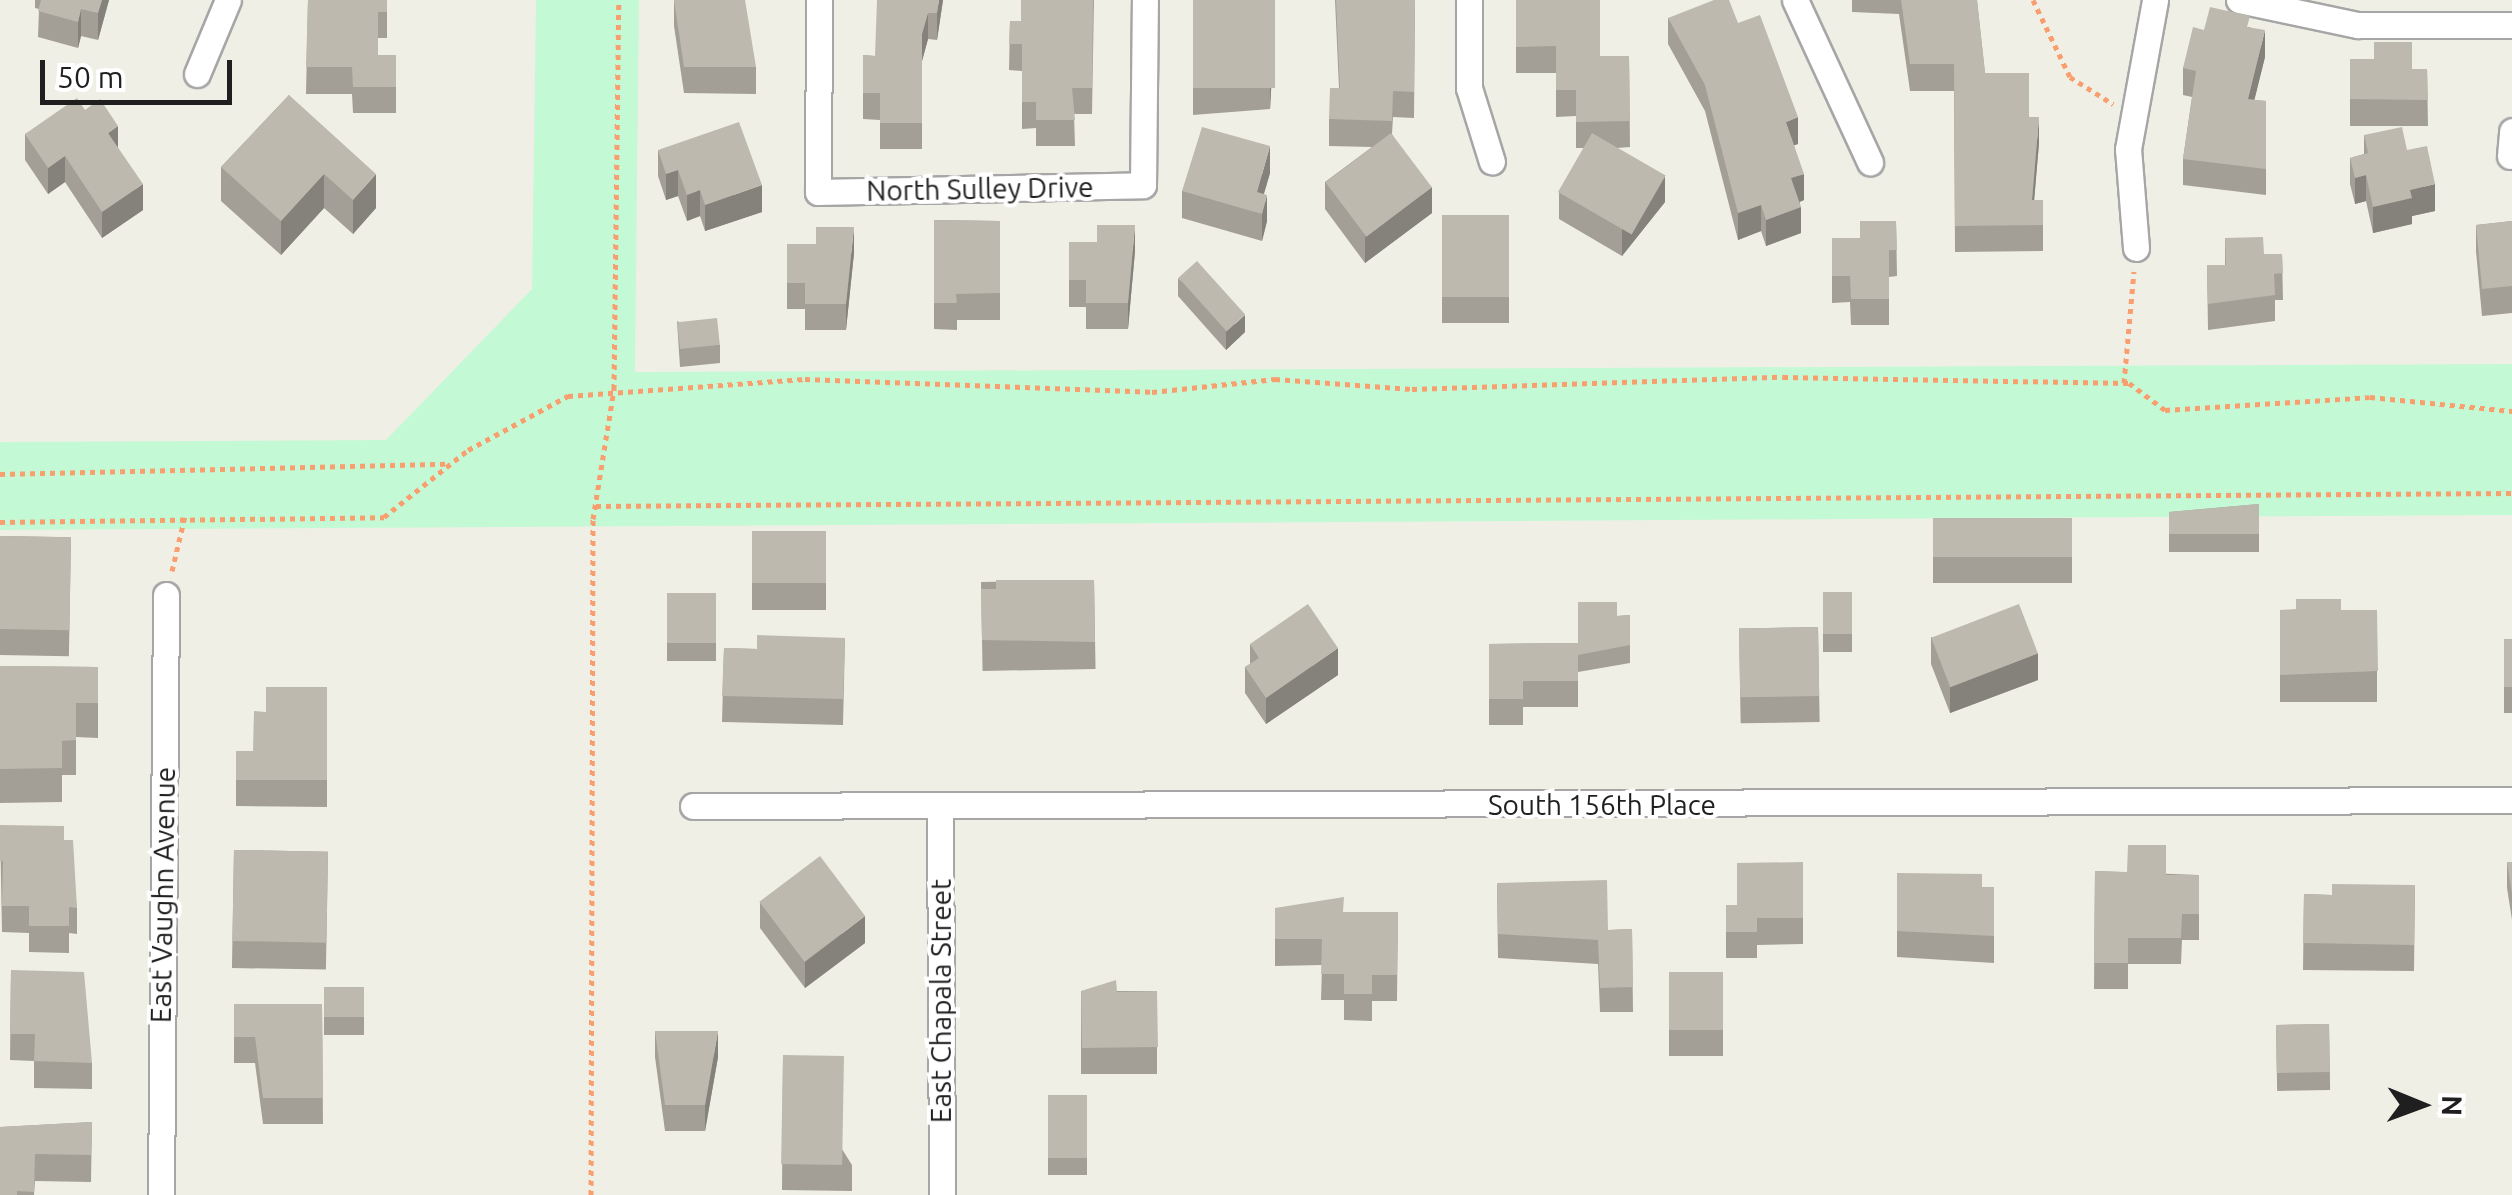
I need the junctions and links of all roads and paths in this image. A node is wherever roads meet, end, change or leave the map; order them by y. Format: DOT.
graph roads {
  1 [pos="228,0"];
  2 [pos="619,0"];
  3 [pos="819,0"];
  4 [pos="1145,0"];
  5 [pos="1469,0"];
  6 [pos="1795,0"];
  7 [pos="2033,0"];
  8 [pos="2155,0"];
  9 [pos="2240,0"];
  10 [pos="2512,25"];
  11 [pos="196,74"];
  12 [pos="2134,115"];
  13 [pos="1492,162"];
  14 [pos="1870,162"];
  15 [pos="2136,248"];
  16 [pos="2124,383"];
  17 [pos="614,390"];
  18 [pos="2512,411"];
  19 [pos="450,464"];
  20 [pos="0,474"];
  21 [pos="2512,493"];
  22 [pos="596,506"];
  23 [pos="184,516"];
  24 [pos="0,522"];
  25 [pos="166,596"];
  26 [pos="2512,800"];
  27 [pos="693,806"];
  28 [pos="940,808"];
  29 [pos="161,1195"];
  30 [pos="590,1195"];
  31 [pos="942,1195"];
  1 -- 11 [label="street"];
  2 -- 17 [label="path"];
  3 -- 4 [label="street, North Sulley Drive"];
  5 -- 13 [label="street"];
  6 -- 14 [label="street"];
  7 -- 12 [label="path"];
  8 -- 12 [label="street"];
  9 -- 10 [label="street"];
  12 -- 15 [label="street"];
  15 -- 16 [label="path"];
  16 -- 17 [label="path"];
  16 -- 18 [label="path"];
  17 -- 19 [label="path"];
  17 -- 22 [label="path"];
  19 -- 20 [label="path"];
  19 -- 23 [label="path"];
  21 -- 22 [label="path"];
  22 -- 30 [label="path"];
  23 -- 24 [label="path"];
  23 -- 25 [label="path"];
  25 -- 29 [label="street, East Vaughn Avenue"];
  26 -- 28 [label="street, South 156th Place"];
  27 -- 28 [label="street, South 156th Place"];
  28 -- 31 [label="street, East Chapala Street"];
}
